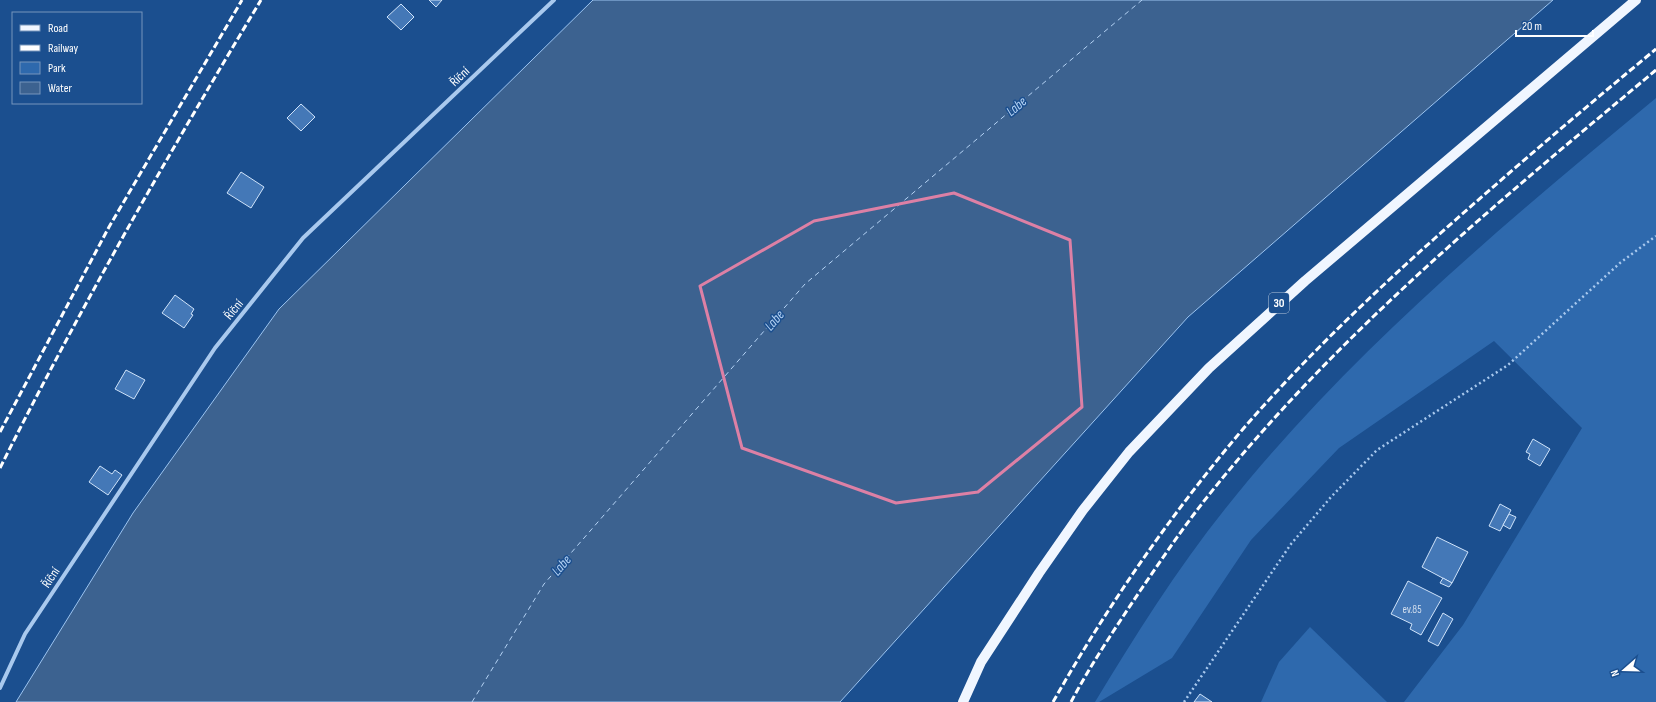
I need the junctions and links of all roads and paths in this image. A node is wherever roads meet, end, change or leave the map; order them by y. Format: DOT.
graph roads {
  1 [pos="554,0"];
  2 [pos="1636,0"];
  3 [pos="1656,236"];
  4 [pos="0,688"];
  5 [pos="963,702"];
  6 [pos="1184,702"];
  1 -- 4 [label="street, Říční"];
  2 -- 5 [label="main road, 30"];
  3 -- 6 [label="path"];
}
